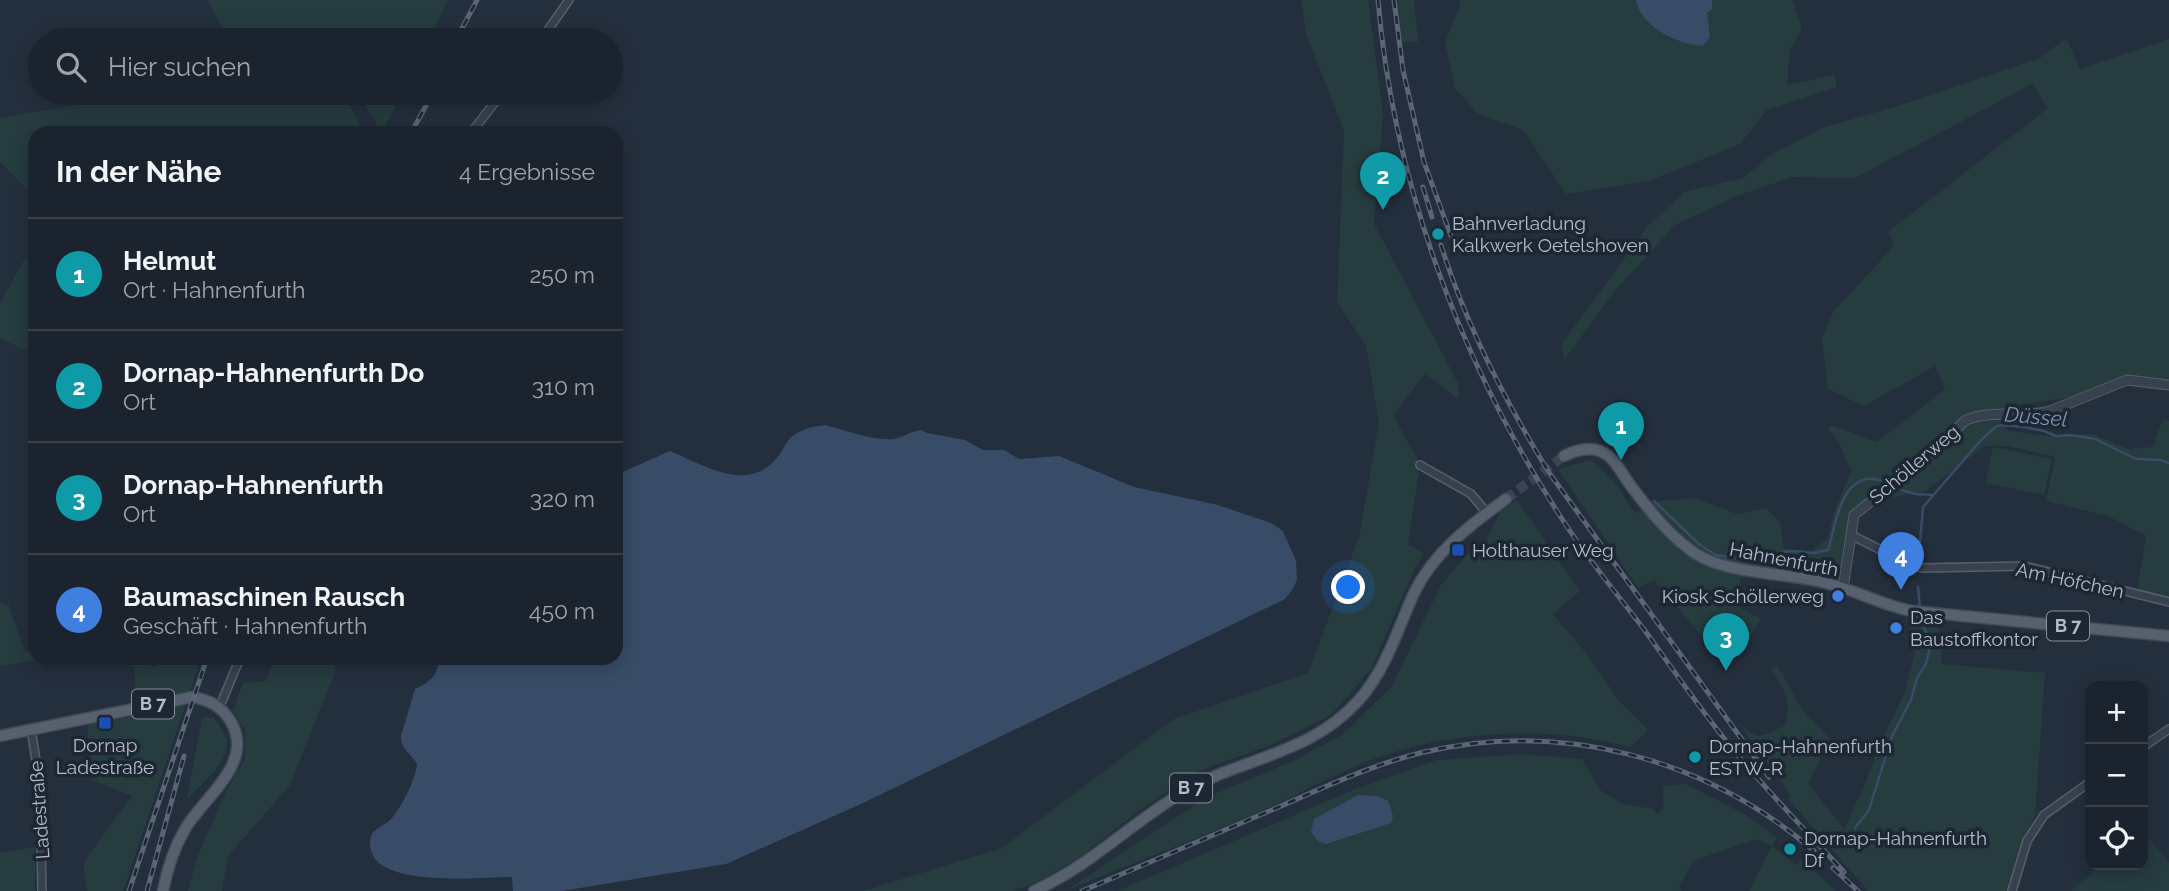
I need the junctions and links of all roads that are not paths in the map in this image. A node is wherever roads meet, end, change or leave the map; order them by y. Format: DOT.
graph roads {
  1 [pos="569,0"];
  2 [pos="549,28"];
  3 [pos="493,105"];
  4 [pos="476,126"];
  5 [pos="2169,385"];
  6 [pos="1564,456"];
  7 [pos="1420,465"];
  8 [pos="1506,499"];
  9 [pos="1487,513"];
  10 [pos="1851,535"];
  11 [pos="1843,588"];
  12 [pos="2169,602"];
  13 [pos="2169,636"];
  14 [pos="237,665"];
  15 [pos="220,706"];
  16 [pos="31,729"];
  17 [pos="2169,729"];
  18 [pos="0,736"];
  19 [pos="2147,744"];
  20 [pos="2085,786"];
  21 [pos="42,891"];
  22 [pos="163,891"];
  23 [pos="1034,891"];
  24 [pos="2012,891"];
  1 -- 2 [label="street"];
  3 -- 4 [label="street"];
  5 -- 10 [label="street, Schöllerweg"];
  6 -- 11 [label="main road, Hahnenfurth"];
  7 -- 9 [label="street"];
  8 -- 9 [label="main road, B 7"];
  9 -- 23 [label="main road, B 7"];
  10 -- 11 [label="street, Schöllerweg"];
  10 -- 12 [label="street, Am Höfchen"];
  11 -- 13 [label="main road, Hahnenfurth / B 7"];
  14 -- 15 [label="street"];
  15 -- 16 [label="main road, B 7"];
  15 -- 22 [label="main road"];
  16 -- 18 [label="main road, B 7"];
  16 -- 21 [label="street, Ladestraße"];
  17 -- 19 [label="street"];
  20 -- 24 [label="street"];
}
